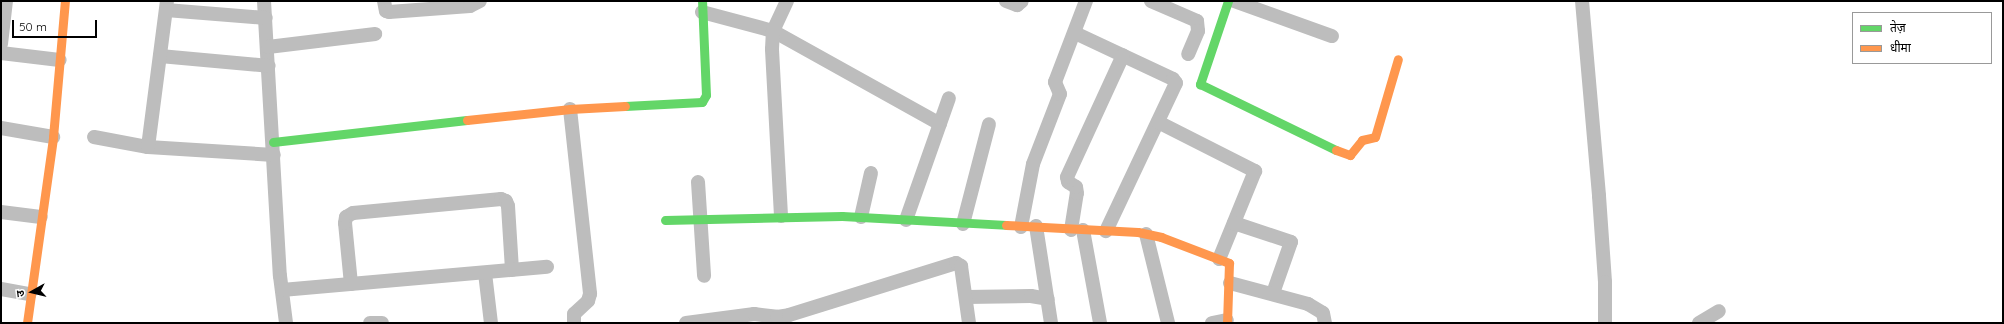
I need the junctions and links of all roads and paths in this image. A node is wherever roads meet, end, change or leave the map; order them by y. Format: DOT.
graph roads {
  1 [pos="6,1"];
  2 [pos="65,1"];
  3 [pos="264,1"];
  4 [pos="384,1"];
  5 [pos="480,1"];
  6 [pos="787,1"];
  7 [pos="1006,1"];
  8 [pos="1022,1"];
  9 [pos="1086,1"];
  10 [pos="1151,1"];
  11 [pos="1228,1"];
  12 [pos="1234,1"];
  13 [pos="1582,1"];
  14 [pos="166,5"];
  15 [pos="702,6"];
  16 [pos="266,18"];
  17 [pos="773,31"];
  18 [pos="1075,32"];
  19 [pos="375,34"];
  20 [pos="1332,36"];
  21 [pos="1,44"];
  22 [pos="268,47"];
  23 [pos="1,53"];
  24 [pos="1188,54"];
  25 [pos="1123,55"];
  26 [pos="160,56"];
  27 [pos="1398,58"];
  28 [pos="60,60"];
  29 [pos="268,66"];
  30 [pos="949,98"];
  31 [pos="570,109"];
  32 [pos="1158,122"];
  33 [pos="940,124"];
  34 [pos="989,124"];
  35 [pos="1,128"];
  36 [pos="53,137"];
  37 [pos="94,137"];
  38 [pos="148,147"];
  39 [pos="273,149"];
  40 [pos="871,173"];
  41 [pos="698,182"];
  42 [pos="1,212"];
  43 [pos="781,216"];
  44 [pos="41,217"];
  45 [pos="861,217"];
  46 [pos="702,218"];
  47 [pos="665,220"];
  48 [pos="906,220"];
  49 [pos="1234,223"];
  50 [pos="963,224"];
  51 [pos="1036,226"];
  52 [pos="1021,227"];
  53 [pos="1077,230"];
  54 [pos="1106,231"];
  55 [pos="1146,234"];
  56 [pos="1219,259"];
  57 [pos="547,267"];
  58 [pos="512,270"];
  59 [pos="485,273"];
  60 [pos="704,276"];
  61 [pos="1230,283"];
  62 [pos="351,284"];
  63 [pos="1,289"];
  64 [pos="282,290"];
  65 [pos="1273,293"];
  66 [pos="30,294"];
  67 [pos="966,297"];
  68 [pos="1048,299"];
  69 [pos="1719,311"];
  70 [pos="1227,321"];
  71 [pos="27,323"];
  72 [pos="286,323"];
  73 [pos="370,323"];
  74 [pos="382,323"];
  75 [pos="491,323"];
  76 [pos="574,323"];
  77 [pos="686,323"];
  78 [pos="969,323"];
  79 [pos="1051,323"];
  80 [pos="1100,323"];
  81 [pos="1168,323"];
  82 [pos="1212,323"];
  83 [pos="1325,323"];
  84 [pos="1605,323"];
  85 [pos="1699,323"];
  1 -- 21 [label="street"];
  2 -- 28 [label="street"];
  3 -- 16 [label="street"];
  4 -- 5 [label="street"];
  6 -- 17 [label="street"];
  7 -- 8 [label="street"];
  9 -- 18 [label="street"];
  10 -- 24 [label="street"];
  11 -- 27 [label="street"];
  12 -- 20 [label="street"];
  13 -- 84 [label="street"];
  14 -- 16 [label="street"];
  14 -- 26 [label="street"];
  15 -- 17 [label="street"];
  15 -- 31 [label="street"];
  16 -- 22 [label="street"];
  17 -- 33 [label="street"];
  17 -- 43 [label="street"];
  18 -- 25 [label="street"];
  18 -- 52 [label="street"];
  19 -- 22 [label="street"];
  22 -- 29 [label="street"];
  23 -- 28 [label="street"];
  25 -- 32 [label="street"];
  25 -- 53 [label="street"];
  26 -- 29 [label="street"];
  26 -- 38 [label="street"];
  28 -- 36 [label="street"];
  29 -- 39 [label="street"];
  30 -- 33 [label="street"];
  31 -- 39 [label="street"];
  31 -- 76 [label="street"];
  32 -- 49 [label="street"];
  32 -- 54 [label="street"];
  33 -- 48 [label="street"];
  34 -- 50 [label="street"];
  35 -- 36 [label="street"];
  36 -- 44 [label="street"];
  37 -- 38 [label="street"];
  38 -- 39 [label="street"];
  39 -- 64 [label="street"];
  40 -- 45 [label="street"];
  41 -- 46 [label="street"];
  42 -- 44 [label="street"];
  43 -- 45 [label="street"];
  43 -- 46 [label="street"];
  44 -- 66 [label="street"];
  45 -- 48 [label="street"];
  46 -- 47 [label="street"];
  46 -- 60 [label="street"];
  48 -- 50 [label="street"];
  49 -- 56 [label="street"];
  49 -- 65 [label="street"];
  50 -- 52 [label="street"];
  51 -- 52 [label="street"];
  51 -- 53 [label="street"];
  51 -- 68 [label="street"];
  53 -- 54 [label="street"];
  53 -- 80 [label="street"];
  54 -- 55 [label="street"];
  55 -- 56 [label="street"];
  55 -- 81 [label="street"];
  56 -- 61 [label="street"];
  57 -- 58 [label="street"];
  58 -- 59 [label="street"];
  58 -- 62 [label="street"];
  59 -- 62 [label="street"];
  59 -- 75 [label="street"];
  61 -- 65 [label="street"];
  61 -- 70 [label="street"];
  62 -- 64 [label="street"];
  63 -- 66 [label="street"];
  64 -- 72 [label="street"];
  65 -- 83 [label="street"];
  66 -- 71 [label="street"];
  67 -- 68 [label="street"];
  67 -- 77 [label="street"];
  67 -- 78 [label="street"];
  68 -- 79 [label="street"];
  69 -- 85 [label="street"];
  70 -- 82 [label="street"];
  73 -- 74 [label="street"];
}
